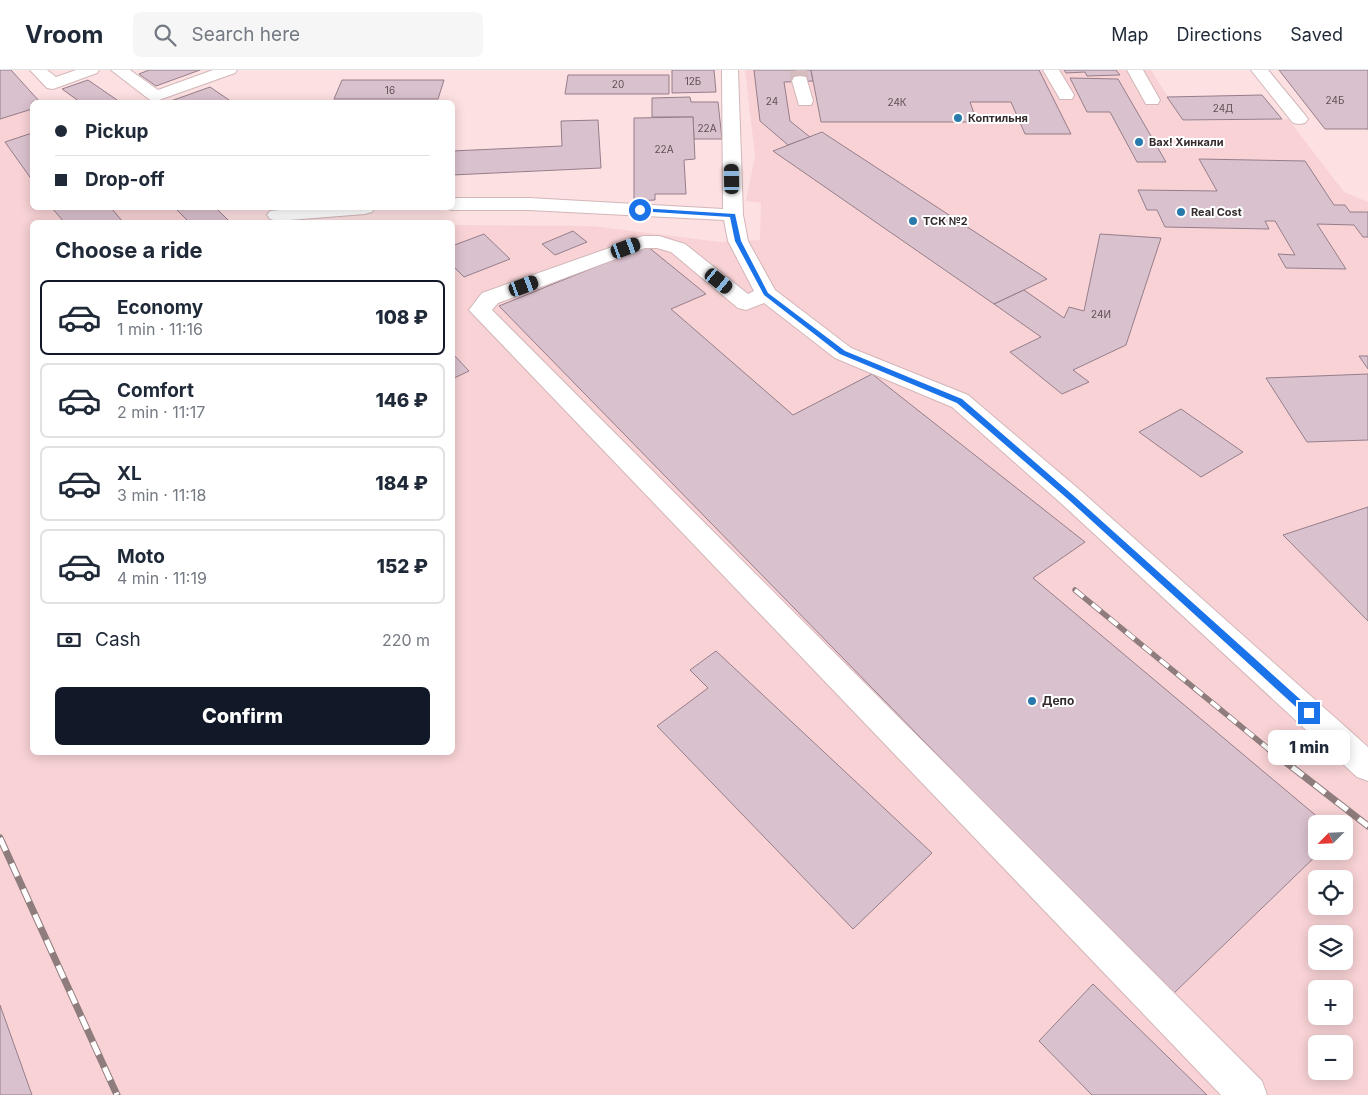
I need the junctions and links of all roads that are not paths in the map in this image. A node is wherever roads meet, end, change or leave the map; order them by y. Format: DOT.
graph roads {
  1 [pos="38,70"];
  2 [pos="91,70"];
  3 [pos="119,70"];
  4 [pos="229,70"];
  5 [pos="730,70"];
  6 [pos="1051,70"];
  7 [pos="1135,70"];
  8 [pos="1259,70"];
  9 [pos="800,82"];
  10 [pos="1066,95"];
  11 [pos="1152,100"];
  12 [pos="805,101"];
  13 [pos="1299,119"];
  14 [pos="455,204"];
  15 [pos="340,210"];
  16 [pos="277,215"];
  17 [pos="732,216"];
  18 [pos="766,294"];
  19 [pos="1368,767"];
  20 [pos="1248,1095"];
  1 -- 2 [label="lane"];
  3 -- 4 [label="lane"];
  5 -- 17 [label="lane"];
  6 -- 10 [label="lane"];
  7 -- 11 [label="lane"];
  8 -- 13 [label="lane"];
  9 -- 12 [label="lane"];
  14 -- 17 [label="lane"];
  15 -- 16 [label="lane"];
  17 -- 18 [label="lane"];
  18 -- 19 [label="lane"];
  18 -- 20 [label="lane"];
}
